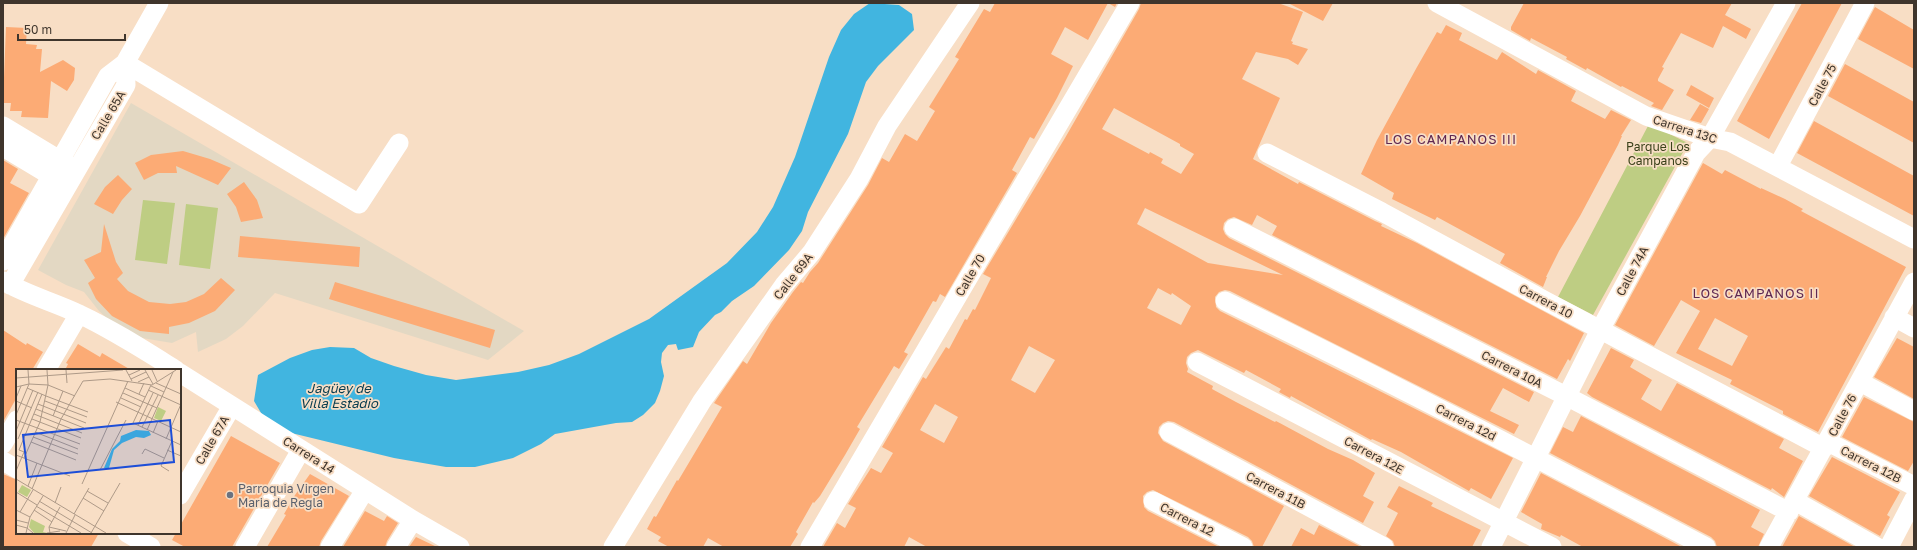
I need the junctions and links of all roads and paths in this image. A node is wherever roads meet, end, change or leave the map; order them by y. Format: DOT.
graph roads {
  1 [pos="158,3"];
  2 [pos="970,3"];
  3 [pos="1130,3"];
  4 [pos="1437,3"];
  5 [pos="1786,3"];
  6 [pos="1865,3"];
  7 [pos="125,63"];
  8 [pos="3,126"];
  9 [pos="1710,138"];
  10 [pos="399,143"];
  11 [pos="3,147"];
  12 [pos="1268,153"];
  13 [pos="1778,166"];
  14 [pos="64,173"];
  15 [pos="1234,228"];
  16 [pos="1914,239"];
  17 [pos="3,261"];
  18 [pos="1914,282"];
  19 [pos="6,283"];
  20 [pos="1225,301"];
  21 [pos="79,314"];
  22 [pos="1894,318"];
  23 [pos="1914,328"];
  24 [pos="1600,330"];
  25 [pos="1197,362"];
  26 [pos="47,369"];
  27 [pos="174,369"];
  28 [pos="181,374"];
  29 [pos="1860,382"];
  30 [pos="1566,396"];
  31 [pos="232,406"];
  32 [pos="1914,411"];
  33 [pos="16,422"];
  34 [pos="1169,432"];
  35 [pos="3,444"];
  36 [pos="1826,445"];
  37 [pos="301,450"];
  38 [pos="1536,457"];
  39 [pos="3,461"];
  40 [pos="16,468"];
  41 [pos="1914,486"];
  42 [pos="365,490"];
  43 [pos="181,493"];
  44 [pos="1914,499"];
  45 [pos="1153,501"];
  46 [pos="1792,507"];
  47 [pos="413,520"];
  48 [pos="1504,523"];
  49 [pos="129,534"];
  50 [pos="157,534"];
  51 [pos="150,547"];
  52 [pos="245,547"];
  53 [pos="330,547"];
  54 [pos="396,547"];
  55 [pos="460,547"];
  56 [pos="613,547"];
  57 [pos="810,547"];
  58 [pos="1243,547"];
  59 [pos="1384,547"];
  60 [pos="1491,547"];
  61 [pos="1552,547"];
  62 [pos="1706,547"];
  63 [pos="1769,547"];
  64 [pos="1877,547"];
  65 [pos="1889,547"];
  1 -- 7 [label="street"];
  2 -- 56 [label="street, Calle 69A"];
  3 -- 57 [label="street, Calle 70"];
  4 -- 9 [label="street, Carrera 13C"];
  5 -- 9 [label="street, Calle 74A"];
  6 -- 13 [label="street, Calle 75"];
  7 -- 10 [label="street"];
  7 -- 14 [label="street, Calle 65A"];
  8 -- 14 [label="street"];
  9 -- 13 [label="street, Carrera 13C"];
  9 -- 24 [label="street, Calle 74A"];
  11 -- 14 [label="street"];
  12 -- 24 [label="street, Carrera 10"];
  13 -- 16 [label="street, Carrera 13C"];
  14 -- 17 [label="street, Calle 65A"];
  14 -- 19 [label="street, Calle 65A"];
  15 -- 30 [label="street, Carrera 10A"];
  18 -- 22 [label="street, Calle 76"];
  19 -- 21 [label="street"];
  20 -- 38 [label="street, Carrera 12d"];
  21 -- 26 [label="street"];
  21 -- 27 [label="street"];
  22 -- 23 [label="street"];
  22 -- 29 [label="street, Calle 76"];
  24 -- 30 [label="street, Calle 74A"];
  24 -- 36 [label="street, Carrera 10"];
  25 -- 48 [label="street, Carrera 12E"];
  28 -- 31 [label="street, Carrera 14"];
  29 -- 32 [label="street"];
  29 -- 36 [label="street, Calle 76"];
  30 -- 38 [label="street, Calle 74A"];
  30 -- 46 [label="street, Carrera 10A"];
  31 -- 37 [label="street, Carrera 14"];
  31 -- 43 [label="street, Calle 67A"];
  33 -- 35 [label="street"];
  34 -- 59 [label="street, Carrera 11B"];
  36 -- 41 [label="street, Carrera 12B"];
  36 -- 46 [label="street, Calle 76"];
  37 -- 42 [label="street, Carrera 14"];
  37 -- 52 [label="street"];
  38 -- 48 [label="street, Calle 74A"];
  38 -- 62 [label="street, Carrera 12d"];
  39 -- 40 [label="street"];
  42 -- 47 [label="street, Carrera 14"];
  42 -- 53 [label="street"];
  44 -- 65 [label="street"];
  45 -- 58 [label="street, Carrera 12"];
  46 -- 63 [label="street, Calle 76"];
  46 -- 64 [label="street, Carrera 10A"];
  47 -- 54 [label="street"];
  47 -- 55 [label="street, Carrera 14"];
  48 -- 60 [label="street, Calle 74A"];
  48 -- 61 [label="street, Carrera 12E"];
  49 -- 51 [label="street"];
  50 -- 51 [label="street"];
}
